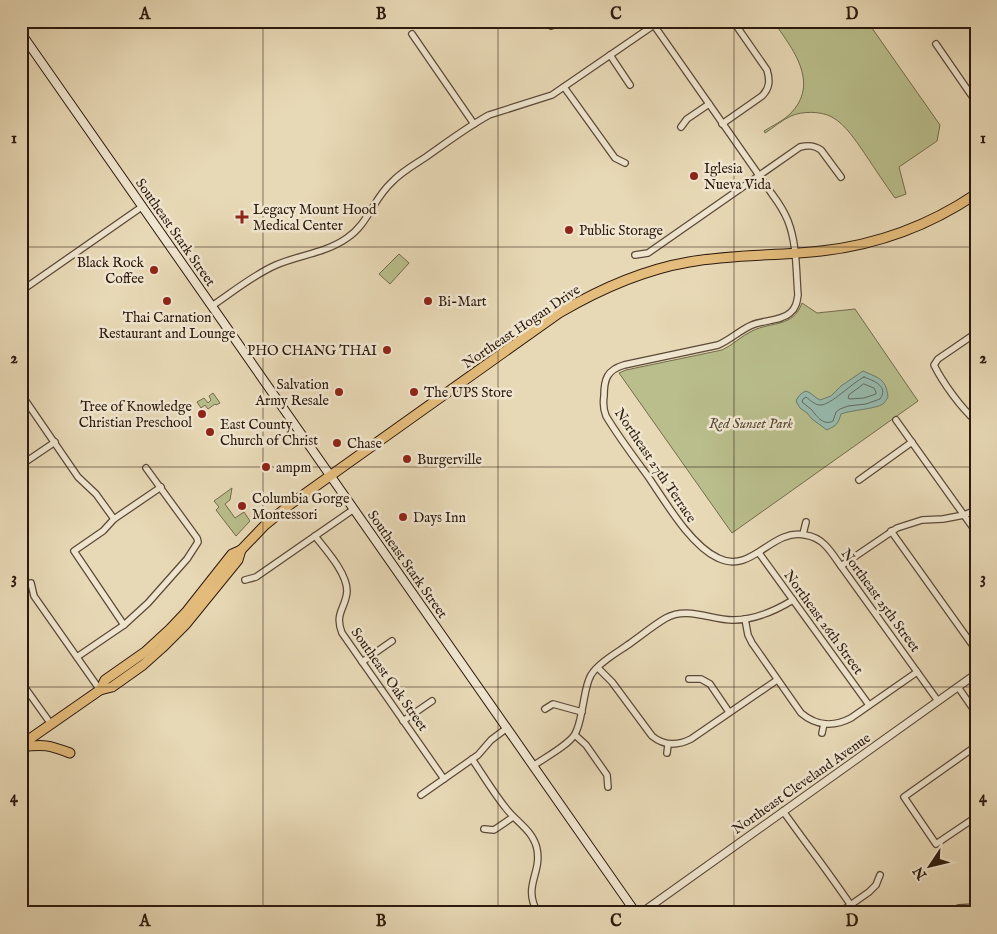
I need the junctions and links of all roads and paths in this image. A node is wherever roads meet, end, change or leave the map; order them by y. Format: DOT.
graph roads {
  1 [pos="545,21"];
  2 [pos="561,21"];
  3 [pos="733,21"];
  4 [pos="653,23"];
  5 [pos="21,33"];
  6 [pos="412,34"];
  7 [pos="936,44"];
  8 [pos="610,55"];
  9 [pos="630,84"];
  10 [pos="564,87"];
  11 [pos="976,102"];
  12 [pos="709,104"];
  13 [pos="474,124"];
  14 [pos="722,124"];
  15 [pos="682,127"];
  16 [pos="625,163"];
  17 [pos="760,176"];
  18 [pos="841,177"];
  19 [pos="973,196"];
  20 [pos="143,206"];
  21 [pos="976,207"];
  22 [pos="795,253"];
  23 [pos="636,255"];
  24 [pos="21,291"];
  25 [pos="212,306"];
  26 [pos="976,333"];
  27 [pos="21,394"];
  28 [pos="896,420"];
  29 [pos="976,421"];
  30 [pos="55,442"];
  31 [pos="912,442"];
  32 [pos="21,465"];
  33 [pos="146,468"];
  34 [pos="330,475"];
  35 [pos="860,480"];
  36 [pos="161,487"];
  37 [pos="354,509"];
  38 [pos="976,510"];
  39 [pos="964,515"];
  40 [pos="114,519"];
  41 [pos="806,522"];
  42 [pos="891,531"];
  43 [pos="976,532"];
  44 [pos="803,534"];
  45 [pos="316,536"];
  46 [pos="759,553"];
  47 [pos="842,566"];
  48 [pos="245,580"];
  49 [pos="31,583"];
  50 [pos="793,600"];
  51 [pos="332,613"];
  52 [pos="339,614"];
  53 [pos="745,620"];
  54 [pos="124,625"];
  55 [pos="392,641"];
  56 [pos="976,650"];
  57 [pos="77,657"];
  58 [pos="362,662"];
  59 [pos="598,668"];
  60 [pos="917,672"];
  61 [pos="976,674"];
  62 [pos="689,679"];
  63 [pos="777,680"];
  64 [pos="21,682"];
  65 [pos="958,687"];
  66 [pos="100,690"];
  67 [pos="24,691"];
  68 [pos="432,701"];
  69 [pos="938,701"];
  70 [pos="869,706"];
  71 [pos="545,709"];
  72 [pos="582,712"];
  73 [pos="729,712"];
  74 [pos="976,712"];
  75 [pos="403,721"];
  76 [pos="51,724"];
  77 [pos="824,724"];
  78 [pos="507,728"];
  79 [pos="822,733"];
  80 [pos="575,735"];
  81 [pos="668,745"];
  82 [pos="21,746"];
  83 [pos="976,746"];
  84 [pos="70,753"];
  85 [pos="667,753"];
  86 [pos="472,759"];
  87 [pos="533,766"];
  88 [pos="444,779"];
  89 [pos="608,787"];
  90 [pos="420,795"];
  91 [pos="783,811"];
  92 [pos="513,817"];
  93 [pos="976,817"];
  94 [pos="484,830"];
  95 [pos="538,865"];
  96 [pos="545,866"];
  97 [pos="880,875"];
  98 [pos="851,905"];
  99 [pos="976,907"];
  100 [pos="538,913"];
  101 [pos="636,913"];
  102 [pos="641,913"];
  103 [pos="839,913"];
  104 [pos="856,913"];
  105 [pos="944,913"];
  1 -- 2 [label="street"];
  3 -- 14 [label="street"];
  4 -- 8 [label="street"];
  4 -- 12 [label="street"];
  5 -- 20 [label="main road, Southeast Stark Street"];
  6 -- 13 [label="street"];
  7 -- 11 [label="street"];
  8 -- 9 [label="street"];
  8 -- 10 [label="street"];
  10 -- 13 [label="street"];
  10 -- 16 [label="street"];
  12 -- 14 [label="street"];
  12 -- 15 [label="street"];
  13 -- 25 [label="street"];
  14 -- 17 [label="street"];
  17 -- 18 [label="street"];
  17 -- 22 [label="street"];
  17 -- 23 [label="street"];
  19 -- 21 [label="street"];
  19 -- 22 [label="highway, Northeast Hogan Drive"];
  20 -- 24 [label="street"];
  20 -- 25 [label="main road, Southeast Stark Street"];
  22 -- 34 [label="highway, Northeast Hogan Drive"];
  22 -- 46 [label="street, Northeast 27th Terrace"];
  25 -- 34 [label="main road, Southeast Stark Street"];
  26 -- 29 [label="street"];
  27 -- 30 [label="street"];
  28 -- 31 [label="street"];
  30 -- 32 [label="street"];
  30 -- 40 [label="street"];
  31 -- 35 [label="street"];
  31 -- 39 [label="street"];
  33 -- 36 [label="street"];
  34 -- 37 [label="main road, Southeast Stark Street"];
  34 -- 66 [label="highway, Northeast Hogan Drive"];
  36 -- 40 [label="street"];
  36 -- 54 [label="street"];
  37 -- 45 [label="street"];
  37 -- 78 [label="main road, Southeast Stark Street"];
  38 -- 39 [label="street"];
  39 -- 42 [label="street"];
  39 -- 43 [label="street"];
  40 -- 54 [label="street"];
  41 -- 44 [label="street"];
  42 -- 47 [label="street"];
  42 -- 56 [label="street"];
  44 -- 46 [label="street"];
  44 -- 47 [label="street, Northeast 25th Street"];
  45 -- 48 [label="street"];
  45 -- 52 [label="street"];
  46 -- 50 [label="street, Northeast 26th Street"];
  47 -- 60 [label="street, Northeast 25th Street"];
  49 -- 57 [label="street"];
  50 -- 53 [label="street"];
  50 -- 70 [label="street, Northeast 26th Street"];
  51 -- 52 [label="street"];
  52 -- 58 [label="street, Southeast Oak Street"];
  53 -- 59 [label="street"];
  53 -- 63 [label="street"];
  54 -- 57 [label="street"];
  55 -- 58 [label="street"];
  57 -- 66 [label="street"];
  58 -- 75 [label="street, Southeast Oak Street"];
  59 -- 72 [label="street"];
  59 -- 81 [label="street"];
  60 -- 69 [label="street, Northeast 25th Street"];
  60 -- 70 [label="street"];
  61 -- 65 [label="street, Northeast Cleveland Avenue"];
  62 -- 73 [label="street"];
  63 -- 73 [label="street"];
  63 -- 77 [label="street"];
  64 -- 67 [label="street"];
  65 -- 69 [label="street, Northeast Cleveland Avenue"];
  65 -- 74 [label="street"];
  66 -- 76 [label="highway, Northeast Hogan Drive"];
  67 -- 76 [label="street"];
  68 -- 75 [label="street"];
  69 -- 91 [label="street, Northeast Cleveland Avenue"];
  70 -- 77 [label="street"];
  71 -- 72 [label="street"];
  72 -- 80 [label="street"];
  73 -- 81 [label="street"];
  75 -- 88 [label="street, Southeast Oak Street"];
  76 -- 82 [label="highway, Northeast Hogan Drive"];
  77 -- 79 [label="street"];
  78 -- 86 [label="street"];
  78 -- 87 [label="main road, Southeast Stark Street"];
  80 -- 87 [label="street"];
  80 -- 89 [label="street"];
  81 -- 85 [label="street"];
  82 -- 84 [label="highway"];
  83 -- 93 [label="street"];
  86 -- 88 [label="street"];
  86 -- 92 [label="street"];
  87 -- 101 [label="main road, Southeast Stark Street"];
  88 -- 90 [label="street"];
  91 -- 98 [label="street"];
  91 -- 102 [label="street, Northeast Cleveland Avenue"];
  92 -- 94 [label="street"];
  92 -- 95 [label="street"];
  95 -- 96 [label="street"];
  95 -- 100 [label="street"];
  97 -- 98 [label="street"];
  98 -- 103 [label="street"];
  98 -- 104 [label="street"];
  99 -- 105 [label="street"];
}
